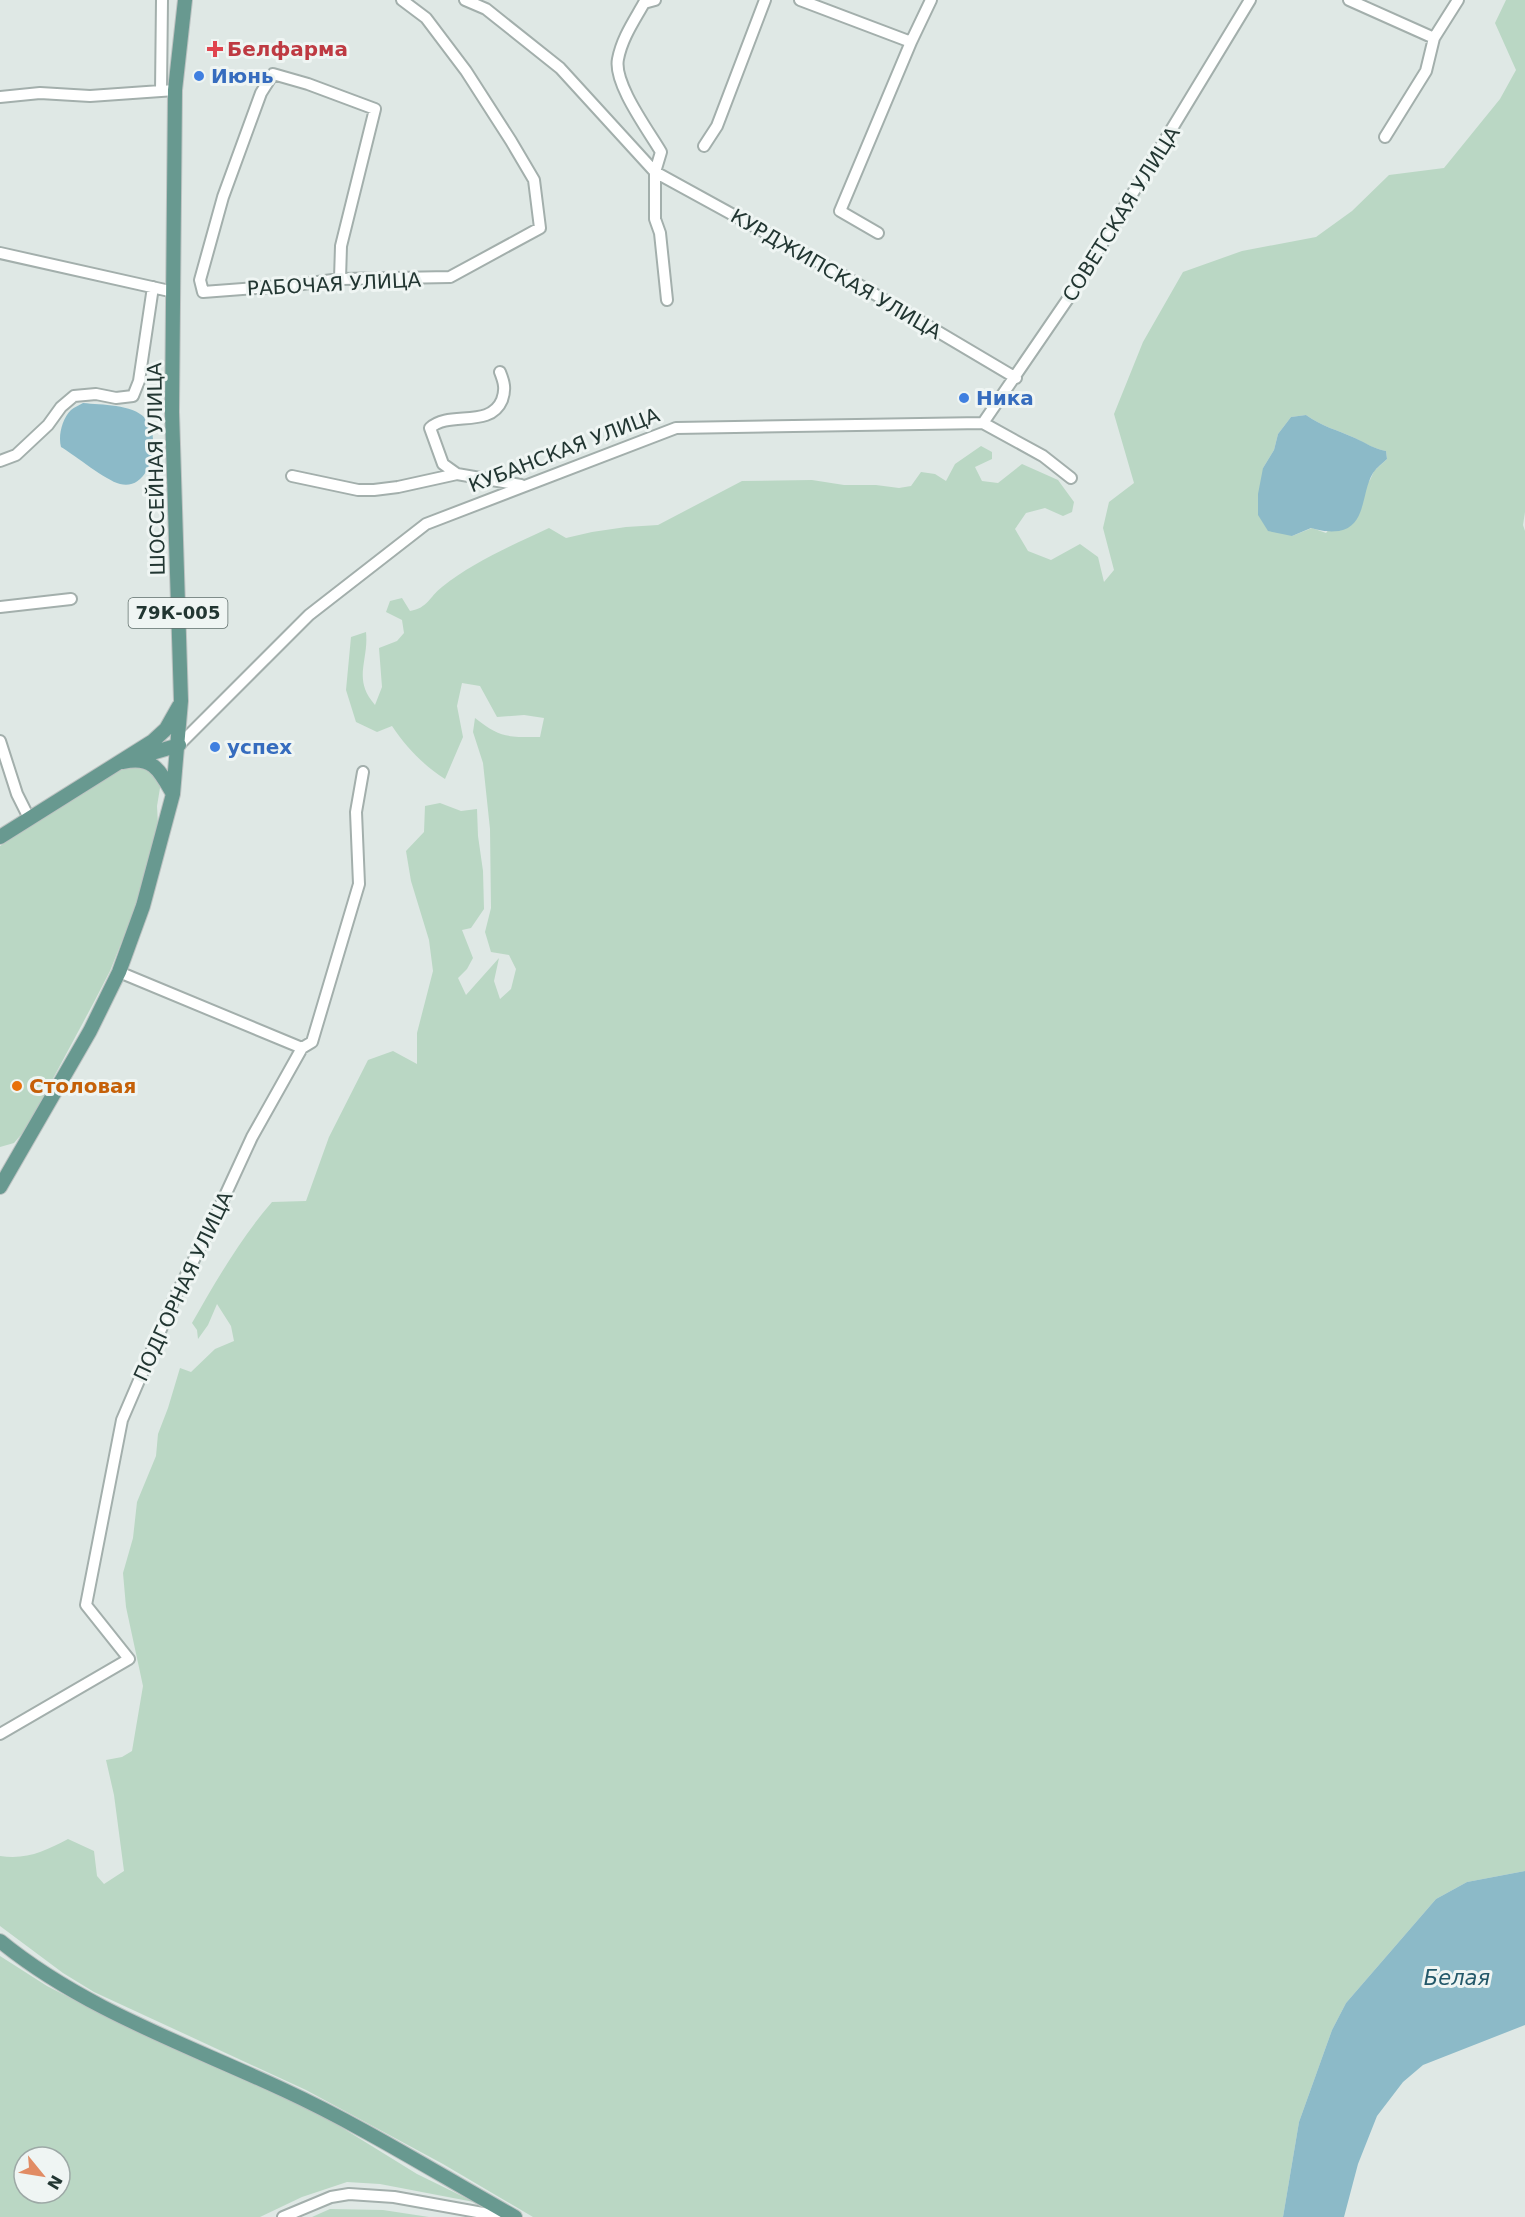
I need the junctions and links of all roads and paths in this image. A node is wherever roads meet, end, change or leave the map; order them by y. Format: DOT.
graph roads {
  1 [pos="162,0"];
  2 [pos="185,0"];
  3 [pos="402,0"];
  4 [pos="465,0"];
  5 [pos="655,0"];
  6 [pos="765,0"];
  7 [pos="801,0"];
  8 [pos="931,0"];
  9 [pos="1250,0"];
  10 [pos="1349,0"];
  11 [pos="1458,0"];
  12 [pos="1434,38"];
  13 [pos="911,42"];
  14 [pos="175,90"];
  15 [pos="161,91"];
  16 [pos="0,98"];
  17 [pos="1384,137"];
  18 [pos="704,146"];
  19 [pos="655,172"];
  20 [pos="878,233"];
  21 [pos="0,245"];
  22 [pos="4,254"];
  23 [pos="340,279"];
  24 [pos="153,287"];
  25 [pos="174,292"];
  26 [pos="667,300"];
  27 [pos="501,372"];
  28 [pos="1016,378"];
  29 [pos="983,423"];
  30 [pos="0,461"];
  31 [pos="457,474"];
  32 [pos="292,476"];
  33 [pos="1071,478"];
  34 [pos="522,485"];
  35 [pos="71,599"];
  36 [pos="0,607"];
  37 [pos="181,701"];
  38 [pos="0,741"];
  39 [pos="178,745"];
  40 [pos="121,762"];
  41 [pos="363,772"];
  42 [pos="173,794"];
  43 [pos="28,818"];
  44 [pos="0,837"];
  45 [pos="119,972"];
  46 [pos="302,1048"];
  47 [pos="0,1187"];
  48 [pos="0,1734"];
  49 [pos="0,1941"];
  50 [pos="283,2217"];
  51 [pos="505,2217"];
  52 [pos="515,2217"];
  1 -- 15 [label="street"];
  2 -- 14 [label="main road, ШОССЕЙНАЯ УЛИЦА / 79К-005"];
  3 -- 23 [label="street, РАБОЧАЯ УЛИЦА"];
  4 -- 19 [label="street, КУРДЖИПСКАЯ УЛИЦА"];
  5 -- 19 [label="street"];
  6 -- 18 [label="street"];
  7 -- 13 [label="street"];
  8 -- 13 [label="street"];
  9 -- 28 [label="street, СОВЕТСКАЯ УЛИЦА"];
  10 -- 12 [label="street"];
  11 -- 12 [label="street"];
  12 -- 17 [label="street"];
  13 -- 20 [label="street"];
  14 -- 15 [label="street"];
  14 -- 25 [label="main road, ШОССЕЙНАЯ УЛИЦА / 79К-005"];
  15 -- 16 [label="street"];
  19 -- 26 [label="street"];
  19 -- 28 [label="street, КУРДЖИПСКАЯ УЛИЦА"];
  21 -- 22 [label="street"];
  22 -- 24 [label="street"];
  23 -- 23 [label="street, РАБОЧАЯ УЛИЦА"];
  24 -- 25 [label="street"];
  24 -- 30 [label="street"];
  25 -- 37 [label="main road, ШОССЕЙНАЯ УЛИЦА / 79К-005"];
  27 -- 31 [label="street"];
  28 -- 29 [label="street, СОВЕТСКАЯ УЛИЦА"];
  29 -- 33 [label="street"];
  29 -- 34 [label="street, КУБАНСКАЯ УЛИЦА"];
  31 -- 32 [label="street"];
  31 -- 34 [label="street"];
  34 -- 39 [label="street, КУБАНСКАЯ УЛИЦА"];
  35 -- 36 [label="street"];
  37 -- 39 [label="main road, ШОССЕЙНАЯ УЛИЦА / 79К-005"];
  37 -- 40 [label="main road"];
  38 -- 43 [label="street"];
  39 -- 40 [label="main road"];
  39 -- 42 [label="main road, ШОССЕЙНАЯ УЛИЦА / 79К-005"];
  40 -- 42 [label="main road"];
  40 -- 43 [label="main road"];
  41 -- 46 [label="street, ПОДГОРНАЯ УЛИЦА"];
  42 -- 45 [label="main road, ШОССЕЙНАЯ УЛИЦА / 79К-005"];
  43 -- 44 [label="main road"];
  45 -- 46 [label="street"];
  45 -- 47 [label="main road, ШОССЕЙНАЯ УЛИЦА / 79К-005"];
  46 -- 48 [label="street, ПОДГОРНАЯ УЛИЦА"];
  49 -- 52 [label="main road"];
  50 -- 51 [label="street"];
}
